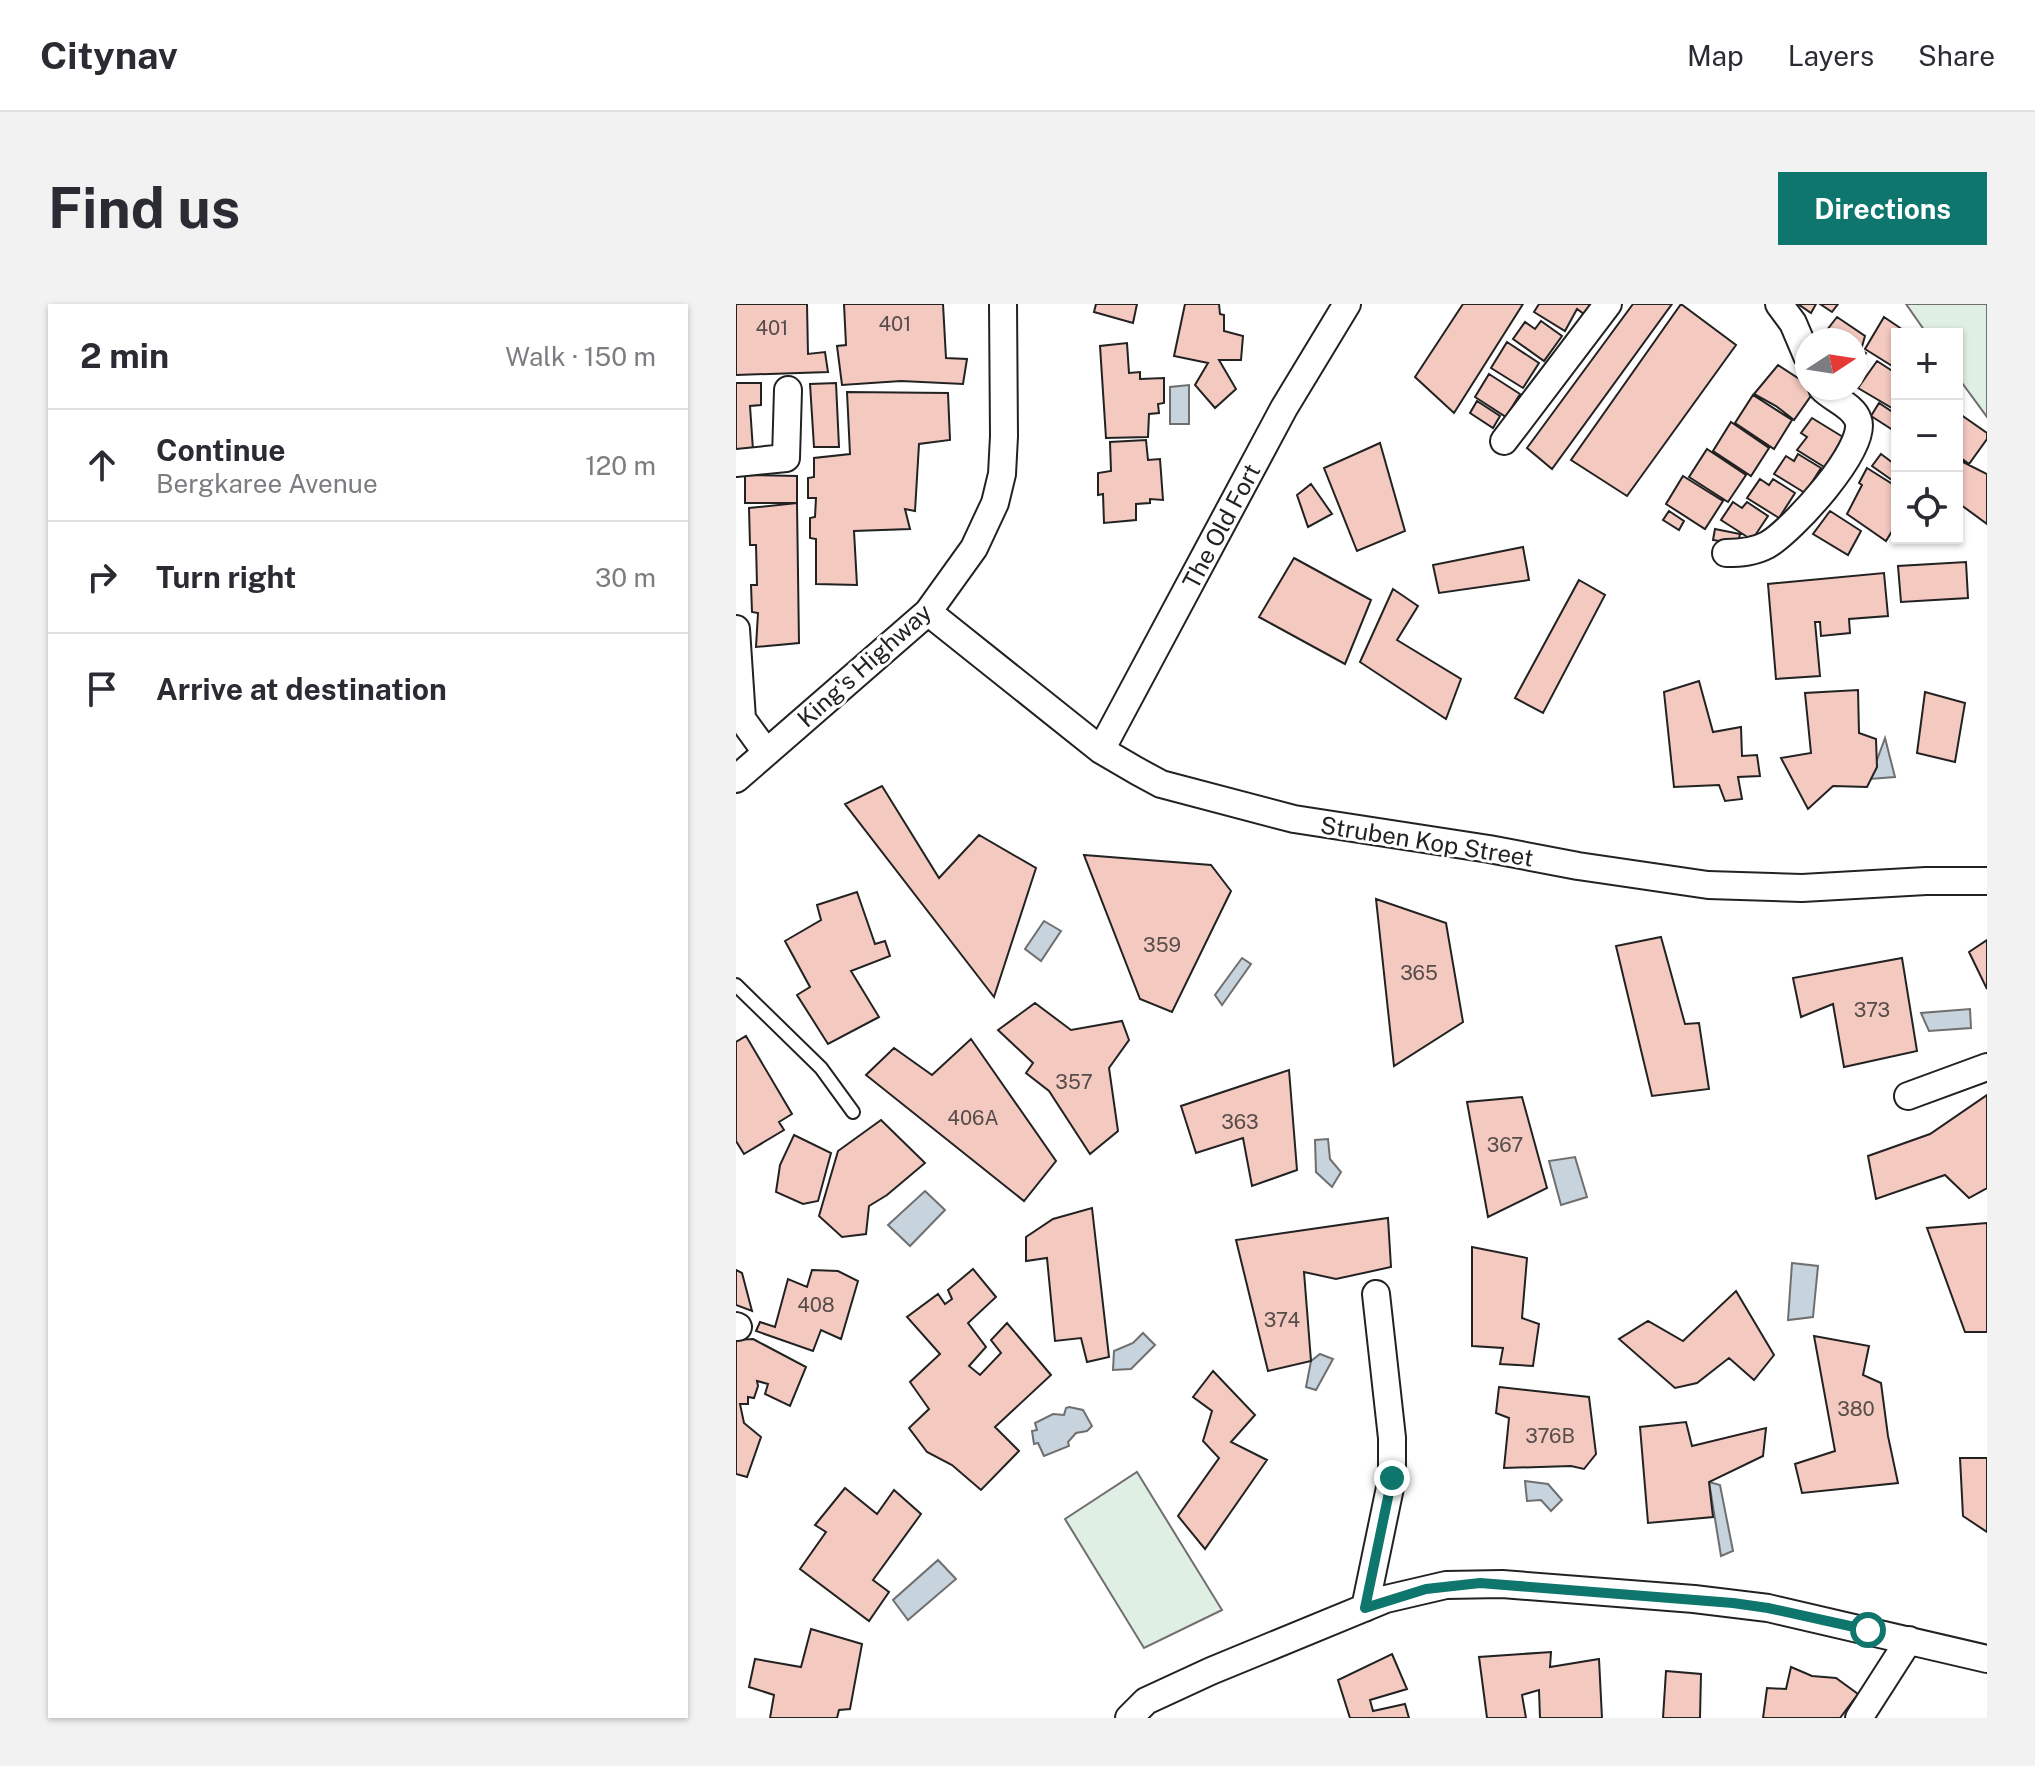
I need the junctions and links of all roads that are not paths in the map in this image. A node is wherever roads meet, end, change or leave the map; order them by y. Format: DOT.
graph roads {
  1 [pos="1003,304"];
  2 [pos="1347,304"];
  3 [pos="1608,304"];
  4 [pos="1779,304"];
  5 [pos="1796,328"];
  6 [pos="788,390"];
  7 [pos="1837,400"];
  8 [pos="1504,441"];
  9 [pos="736,463"];
  10 [pos="1726,553"];
  11 [pos="928,612"];
  12 [pos="736,629"];
  13 [pos="1101,750"];
  14 [pos="766,752"];
  15 [pos="736,779"];
  16 [pos="1987,881"];
  17 [pos="736,985"];
  18 [pos="1987,1067"];
  19 [pos="1908,1096"];
  20 [pos="853,1112"];
  21 [pos="1376,1294"];
  22 [pos="1365,1608"];
  23 [pos="1909,1640"];
  24 [pos="1987,1659"];
  25 [pos="1129,1718"];
  26 [pos="1859,1718"];
  1 -- 11 [label="street, King's Highway"];
  2 -- 13 [label="street, The Old Fort"];
  3 -- 8 [label="street"];
  4 -- 5 [label="street"];
  6 -- 9 [label="street"];
  7 -- 10 [label="street"];
  11 -- 13 [label="street, Struben Kop Street"];
  11 -- 14 [label="street, King's Highway"];
  12 -- 14 [label="street"];
  13 -- 16 [label="street, Struben Kop Street"];
  14 -- 15 [label="street, King's Highway"];
  17 -- 20 [label="lane"];
  18 -- 19 [label="street"];
  21 -- 22 [label="street"];
  22 -- 23 [label="street"];
  22 -- 25 [label="street"];
  23 -- 24 [label="street"];
  23 -- 26 [label="street"];
}
